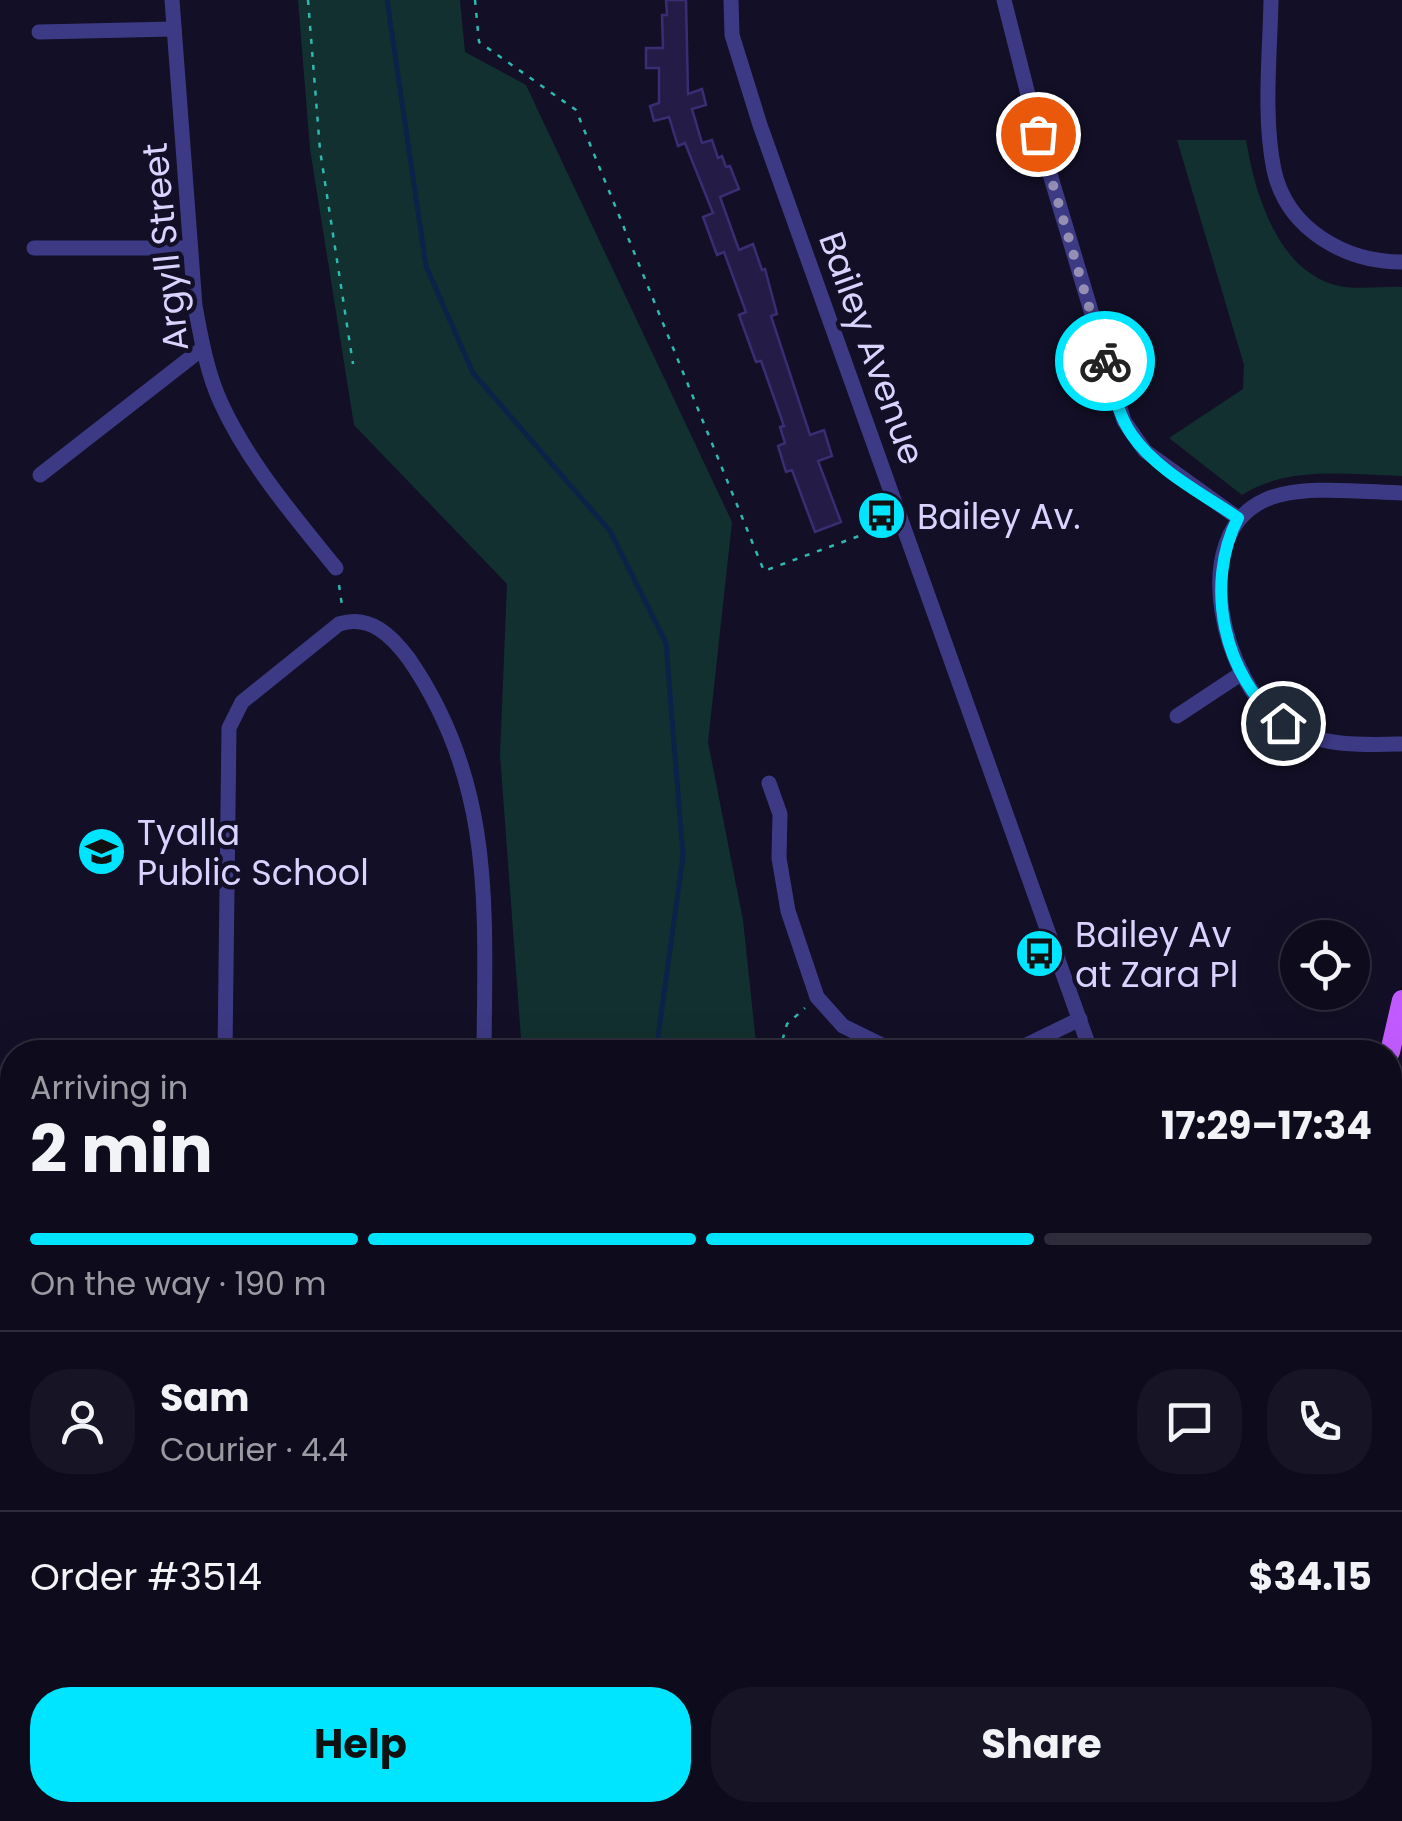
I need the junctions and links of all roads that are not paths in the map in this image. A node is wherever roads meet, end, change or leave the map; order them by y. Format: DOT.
graph roads {
  1 [pos="172,0"];
  2 [pos="731,0"];
  3 [pos="1004,0"];
  4 [pos="1271,0"];
  5 [pos="174,29"];
  6 [pos="39,32"];
  7 [pos="34,248"];
  8 [pos="190,248"];
  9 [pos="1402,262"];
  10 [pos="202,348"];
  11 [pos="40,475"];
  12 [pos="1402,493"];
  13 [pos="1238,518"];
  14 [pos="336,568"];
  15 [pos="1242,673"];
  16 [pos="1177,716"];
  17 [pos="1402,744"];
  18 [pos="770,783"];
  19 [pos="1402,1000"];
  20 [pos="1080,1020"];
  21 [pos="224,1040"];
  22 [pos="484,1040"];
  23 [pos="872,1040"];
  24 [pos="1038,1040"];
  25 [pos="1087,1040"];
  26 [pos="1393,1040"];
  1 -- 5 [label="street, Argyll Street"];
  2 -- 20 [label="street, Bailey Avenue"];
  3 -- 13 [label="street"];
  4 -- 9 [label="street"];
  5 -- 6 [label="street"];
  5 -- 8 [label="street, Argyll Street"];
  7 -- 8 [label="street"];
  8 -- 10 [label="street, Argyll Street"];
  10 -- 11 [label="street"];
  10 -- 14 [label="street, Argyll Street"];
  12 -- 13 [label="street"];
  13 -- 15 [label="street"];
  15 -- 16 [label="street"];
  15 -- 17 [label="street"];
  18 -- 23 [label="street"];
  19 -- 26 [label="main road"];
  20 -- 24 [label="street"];
  20 -- 25 [label="street, Bailey Avenue"];
  21 -- 22 [label="street"];
}
